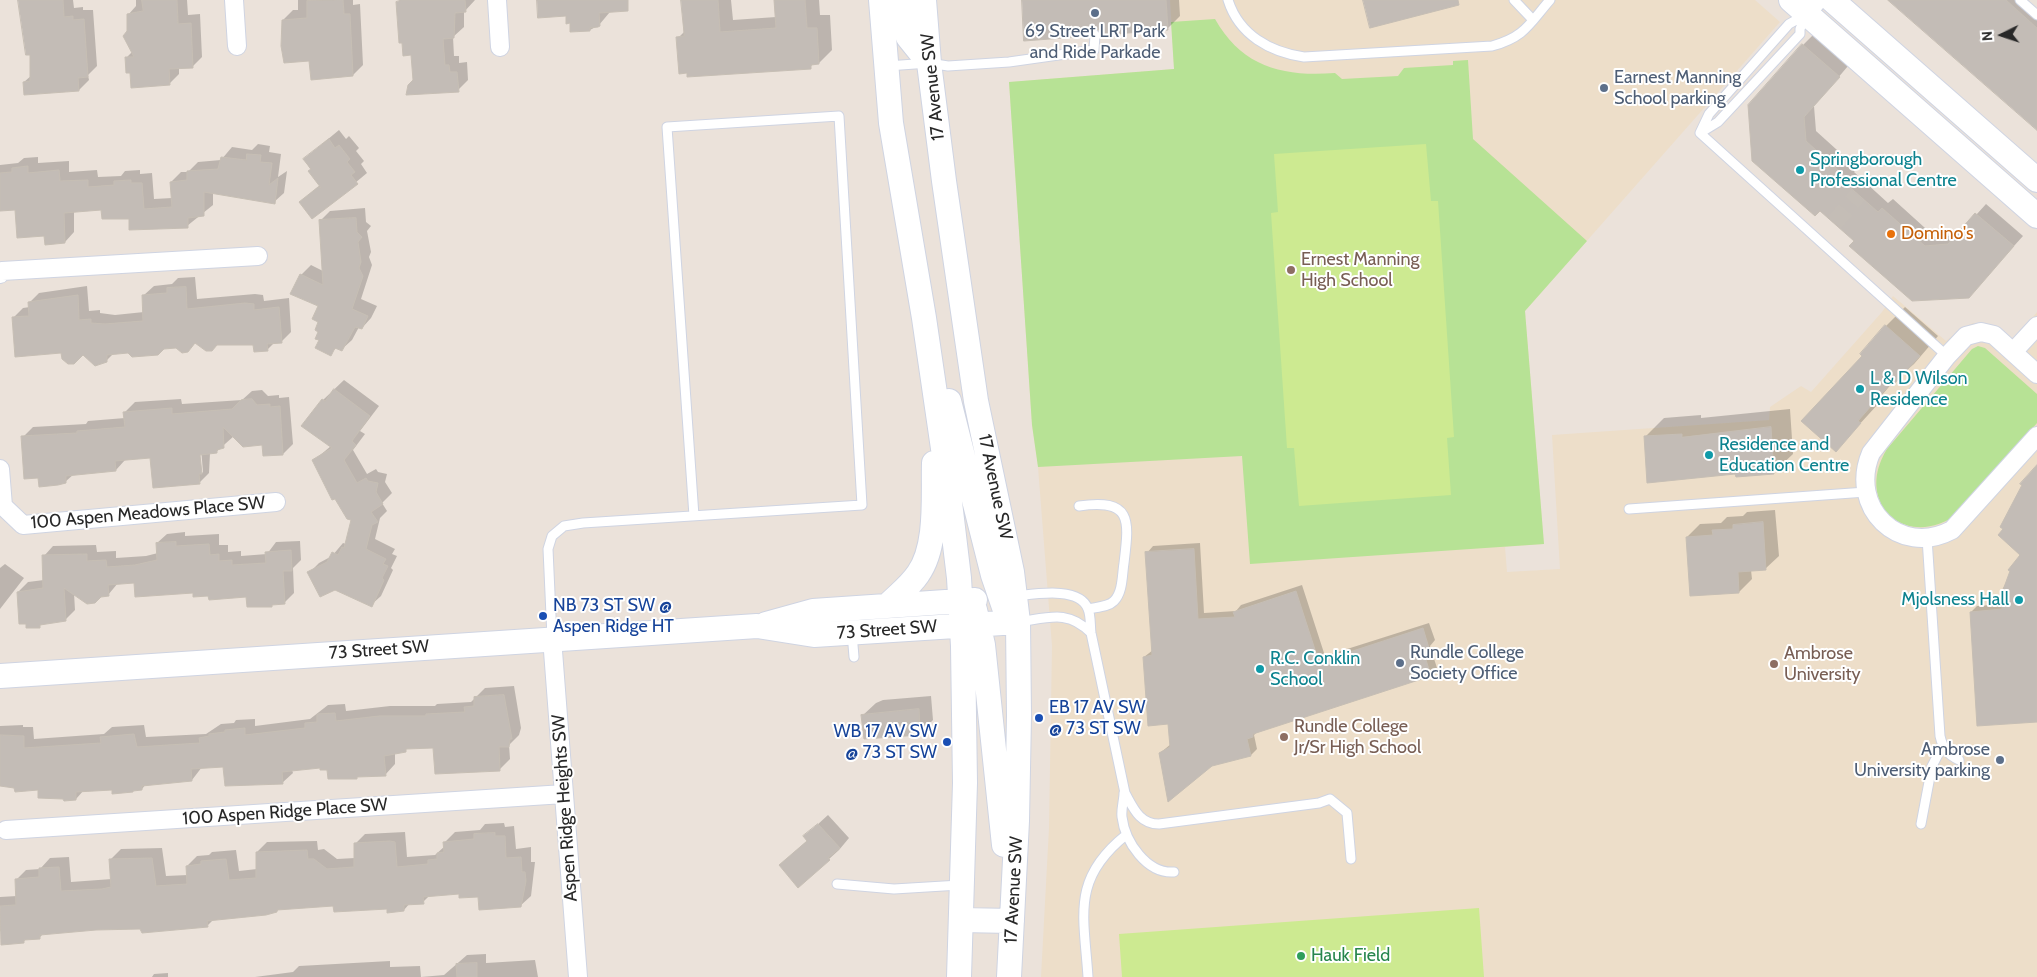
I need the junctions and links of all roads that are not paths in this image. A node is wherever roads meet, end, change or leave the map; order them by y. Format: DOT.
graph roads {
  1 [pos="234,0"];
  2 [pos="497,0"];
  3 [pos="881,0"];
  4 [pos="900,0"];
  5 [pos="924,0"];
  6 [pos="1228,0"];
  7 [pos="1514,0"];
  8 [pos="1550,0"];
  9 [pos="1832,0"];
  10 [pos="2020,0"];
  11 [pos="1805,4"];
  12 [pos="2037,15"];
  13 [pos="1533,20"];
  14 [pos="1095,36"];
  15 [pos="237,46"];
  16 [pos="500,47"];
  17 [pos="929,63"];
  18 [pos="886,66"];
  19 [pos="1700,133"];
  20 [pos="2037,180"];
  21 [pos="2037,216"];
  22 [pos="258,256"];
  23 [pos="0,274"];
  24 [pos="924,318"];
  25 [pos="2037,326"];
  26 [pos="2013,352"];
  27 [pos="1947,356"];
  28 [pos="2035,369"];
  29 [pos="934,392"];
  30 [pos="2037,436"];
  31 [pos="0,469"];
  32 [pos="1866,492"];
  33 [pos="276,502"];
  34 [pos="1079,506"];
  35 [pos="1629,509"];
  36 [pos="694,516"];
  37 [pos="1927,538"];
  38 [pos="1008,597"];
  39 [pos="960,601"];
  40 [pos="888,605"];
  41 [pos="1088,609"];
  42 [pos="1018,622"];
  43 [pos="971,625"];
  44 [pos="757,626"];
  45 [pos="852,632"];
  46 [pos="1091,633"];
  47 [pos="552,638"];
  48 [pos="854,657"];
  49 [pos="0,676"];
  50 [pos="1942,747"];
  51 [pos="1959,760"];
  52 [pos="1124,793"];
  53 [pos="564,794"];
  54 [pos="1921,824"];
  55 [pos="6,830"];
  56 [pos="1126,835"];
  57 [pos="1351,859"];
  58 [pos="1174,872"];
  59 [pos="837,884"];
  60 [pos="962,885"];
  61 [pos="961,920"];
  62 [pos="1012,921"];
  63 [pos="578,977"];
  64 [pos="959,977"];
  65 [pos="1009,977"];
  66 [pos="1088,977"];
  1 -- 15 [label="street"];
  2 -- 16 [label="street"];
  3 -- 18 [label="main road"];
  4 -- 17 [label="main road"];
  5 -- 17 [label="main road, 17 Avenue SW"];
  6 -- 13 [label="lane"];
  7 -- 13 [label="lane"];
  8 -- 13 [label="lane"];
  9 -- 20 [label="main road"];
  10 -- 12 [label="lane"];
  11 -- 19 [label="lane"];
  11 -- 19 [label="lane"];
  11 -- 21 [label="main road"];
  14 -- 17 [label="lane"];
  17 -- 18 [label="lane"];
  17 -- 38 [label="main road, 17 Avenue SW"];
  18 -- 24 [label="main road"];
  19 -- 27 [label="lane"];
  22 -- 23 [label="street"];
  24 -- 29 [label="main road"];
  24 -- 38 [label="main road"];
  25 -- 26 [label="street"];
  26 -- 27 [label="street"];
  26 -- 28 [label="street"];
  27 -- 32 [label="street"];
  29 -- 39 [label="main road"];
  29 -- 40 [label="main road"];
  30 -- 37 [label="street"];
  31 -- 33 [label="street, 100 Aspen Meadows Place SW"];
  32 -- 35 [label="lane"];
  32 -- 37 [label="street"];
  34 -- 41 [label="lane"];
  36 -- 36 [label="lane"];
  36 -- 47 [label="lane"];
  37 -- 50 [label="lane"];
  38 -- 39 [label="main road, 73 Street SW"];
  38 -- 41 [label="lane"];
  38 -- 42 [label="main road, 17 Avenue SW"];
  39 -- 40 [label="main road, 73 Street SW"];
  39 -- 43 [label="main road"];
  40 -- 44 [label="main road, 73 Street SW"];
  41 -- 46 [label="lane"];
  42 -- 43 [label="main road, 73 Street SW"];
  42 -- 46 [label="lane"];
  42 -- 62 [label="main road, 17 Avenue SW"];
  43 -- 45 [label="main road, 73 Street SW"];
  43 -- 60 [label="main road"];
  43 -- 62 [label="main road"];
  44 -- 45 [label="main road, 73 Street SW"];
  44 -- 47 [label="main road, 73 Street SW"];
  45 -- 48 [label="lane"];
  46 -- 52 [label="lane"];
  47 -- 49 [label="main road, 73 Street SW"];
  47 -- 53 [label="street, Aspen Ridge Heights SW"];
  50 -- 51 [label="lane"];
  50 -- 54 [label="lane"];
  52 -- 56 [label="lane"];
  52 -- 57 [label="lane"];
  53 -- 55 [label="street, 100 Aspen Ridge Place SW"];
  53 -- 63 [label="street, Aspen Ridge Heights SW"];
  56 -- 58 [label="lane"];
  56 -- 66 [label="lane"];
  59 -- 60 [label="lane"];
  60 -- 61 [label="main road"];
  61 -- 62 [label="main road"];
  61 -- 64 [label="main road"];
  62 -- 65 [label="main road, 17 Avenue SW"];
}
